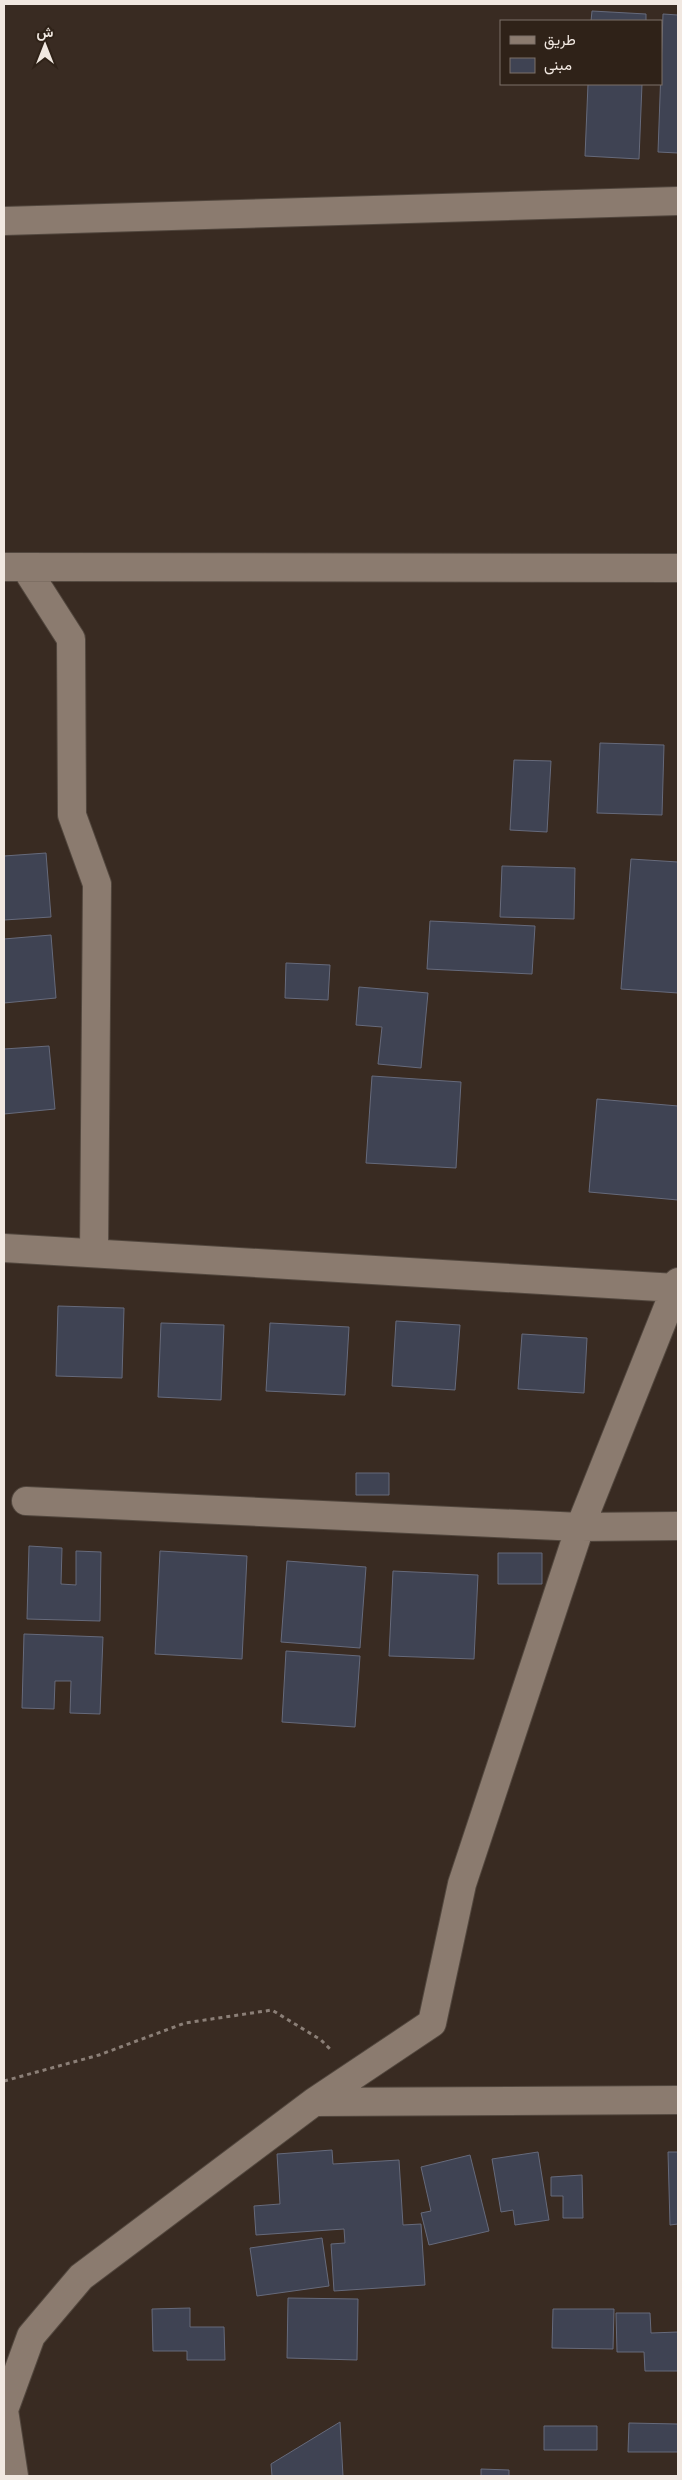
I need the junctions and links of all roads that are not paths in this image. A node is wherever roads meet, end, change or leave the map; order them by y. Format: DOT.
graph roads {
  1 [pos="678,201"];
  2 [pos="4,221"];
  3 [pos="15,568"];
  4 [pos="678,568"];
  5 [pos="4,1248"];
  6 [pos="94,1253"];
  7 [pos="677,1285"];
  8 [pos="26,1501"];
  9 [pos="678,1526"];
  10 [pos="580,1527"];
  11 [pos="678,2100"];
  12 [pos="314,2102"];
  13 [pos="14,2476"];
  1 -- 2 [label="street"];
  3 -- 4 [label="street"];
  3 -- 6 [label="street"];
  5 -- 6 [label="street"];
  6 -- 7 [label="street"];
  7 -- 10 [label="street"];
  8 -- 10 [label="street"];
  9 -- 10 [label="street"];
  10 -- 12 [label="street"];
  11 -- 12 [label="street"];
  12 -- 13 [label="street"];
}
